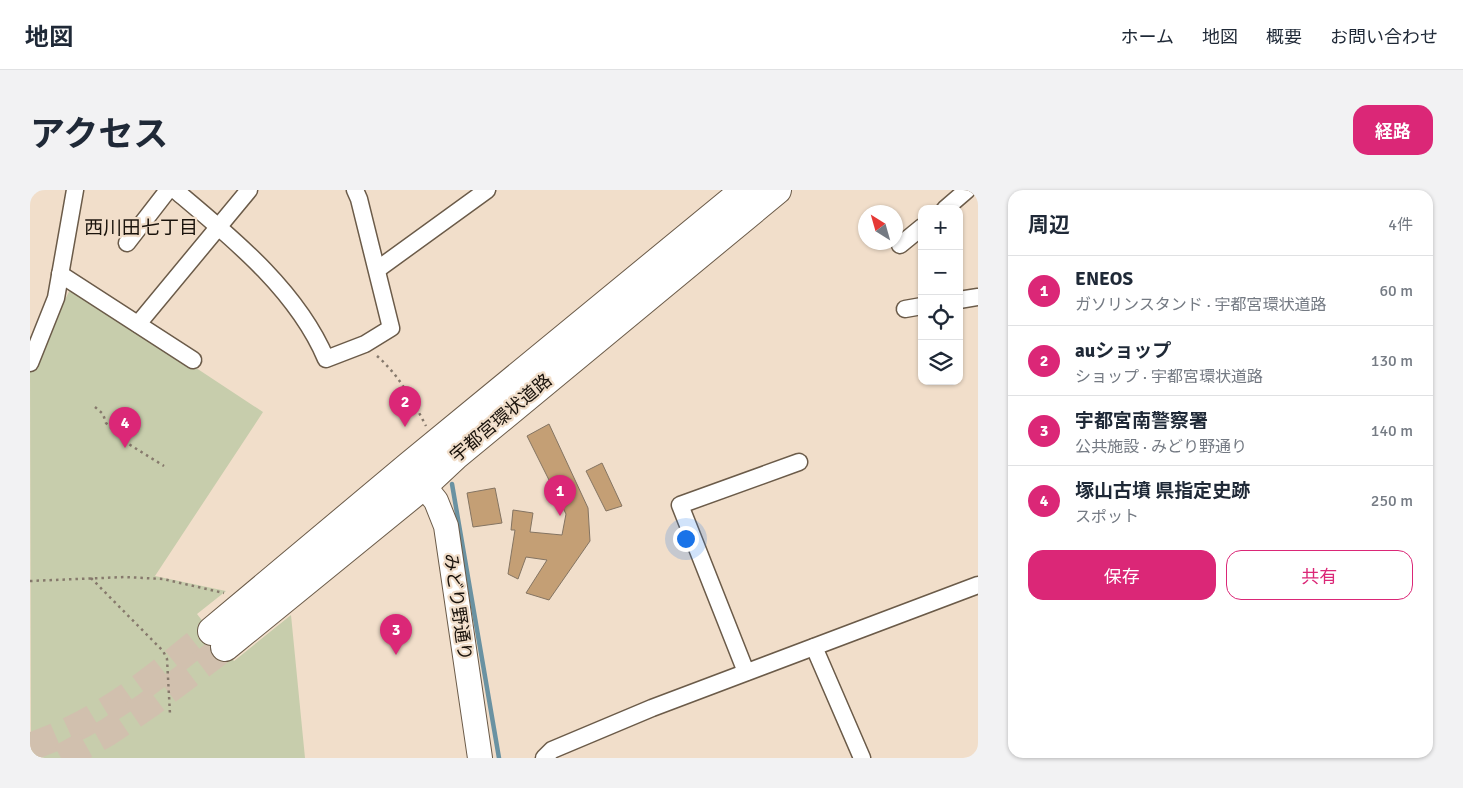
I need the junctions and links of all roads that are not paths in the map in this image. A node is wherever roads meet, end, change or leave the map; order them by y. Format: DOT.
graph roads {
  1 [pos="75,190"];
  2 [pos="168,190"];
  3 [pos="175,190"];
  4 [pos="249,190"];
  5 [pos="355,190"];
  6 [pos="487,190"];
  7 [pos="745,190"];
  8 [pos="777,190"];
  9 [pos="968,190"];
  10 [pos="950,205"];
  11 [pos="219,227"];
  12 [pos="918,231"];
  13 [pos="127,243"];
  14 [pos="903,243"];
  15 [pos="378,269"];
  16 [pos="60,274"];
  17 [pos="978,297"];
  18 [pos="963,299"];
  19 [pos="918,307"];
  20 [pos="905,309"];
  21 [pos="138,324"];
  22 [pos="193,360"];
  23 [pos="30,363"];
  24 [pos="799,462"];
  25 [pos="416,476"];
  26 [pos="978,585"];
  27 [pos="219,639"];
  28 [pos="814,647"];
  29 [pos="746,672"];
  30 [pos="480,758"];
  31 [pos="544,758"];
  32 [pos="862,758"];
  1 -- 16 [label="street"];
  2 -- 13 [label="street"];
  3 -- 11 [label="street"];
  4 -- 11 [label="street"];
  5 -- 15 [label="street"];
  6 -- 15 [label="street"];
  7 -- 25 [label="highway, 宇都宮環状道路"];
  8 -- 25 [label="highway, 宇都宮環状道路"];
  9 -- 10 [label="street"];
  11 -- 15 [label="street"];
  11 -- 21 [label="street"];
  12 -- 14 [label="street"];
  16 -- 21 [label="street"];
  16 -- 23 [label="street"];
  17 -- 18 [label="street"];
  19 -- 20 [label="street"];
  21 -- 22 [label="street"];
  24 -- 29 [label="street"];
  25 -- 27 [label="highway, 宇都宮環状道路"];
  25 -- 30 [label="street, みどり野通り"];
  26 -- 28 [label="street"];
  28 -- 29 [label="street"];
  28 -- 32 [label="street"];
  29 -- 31 [label="street"];
}
